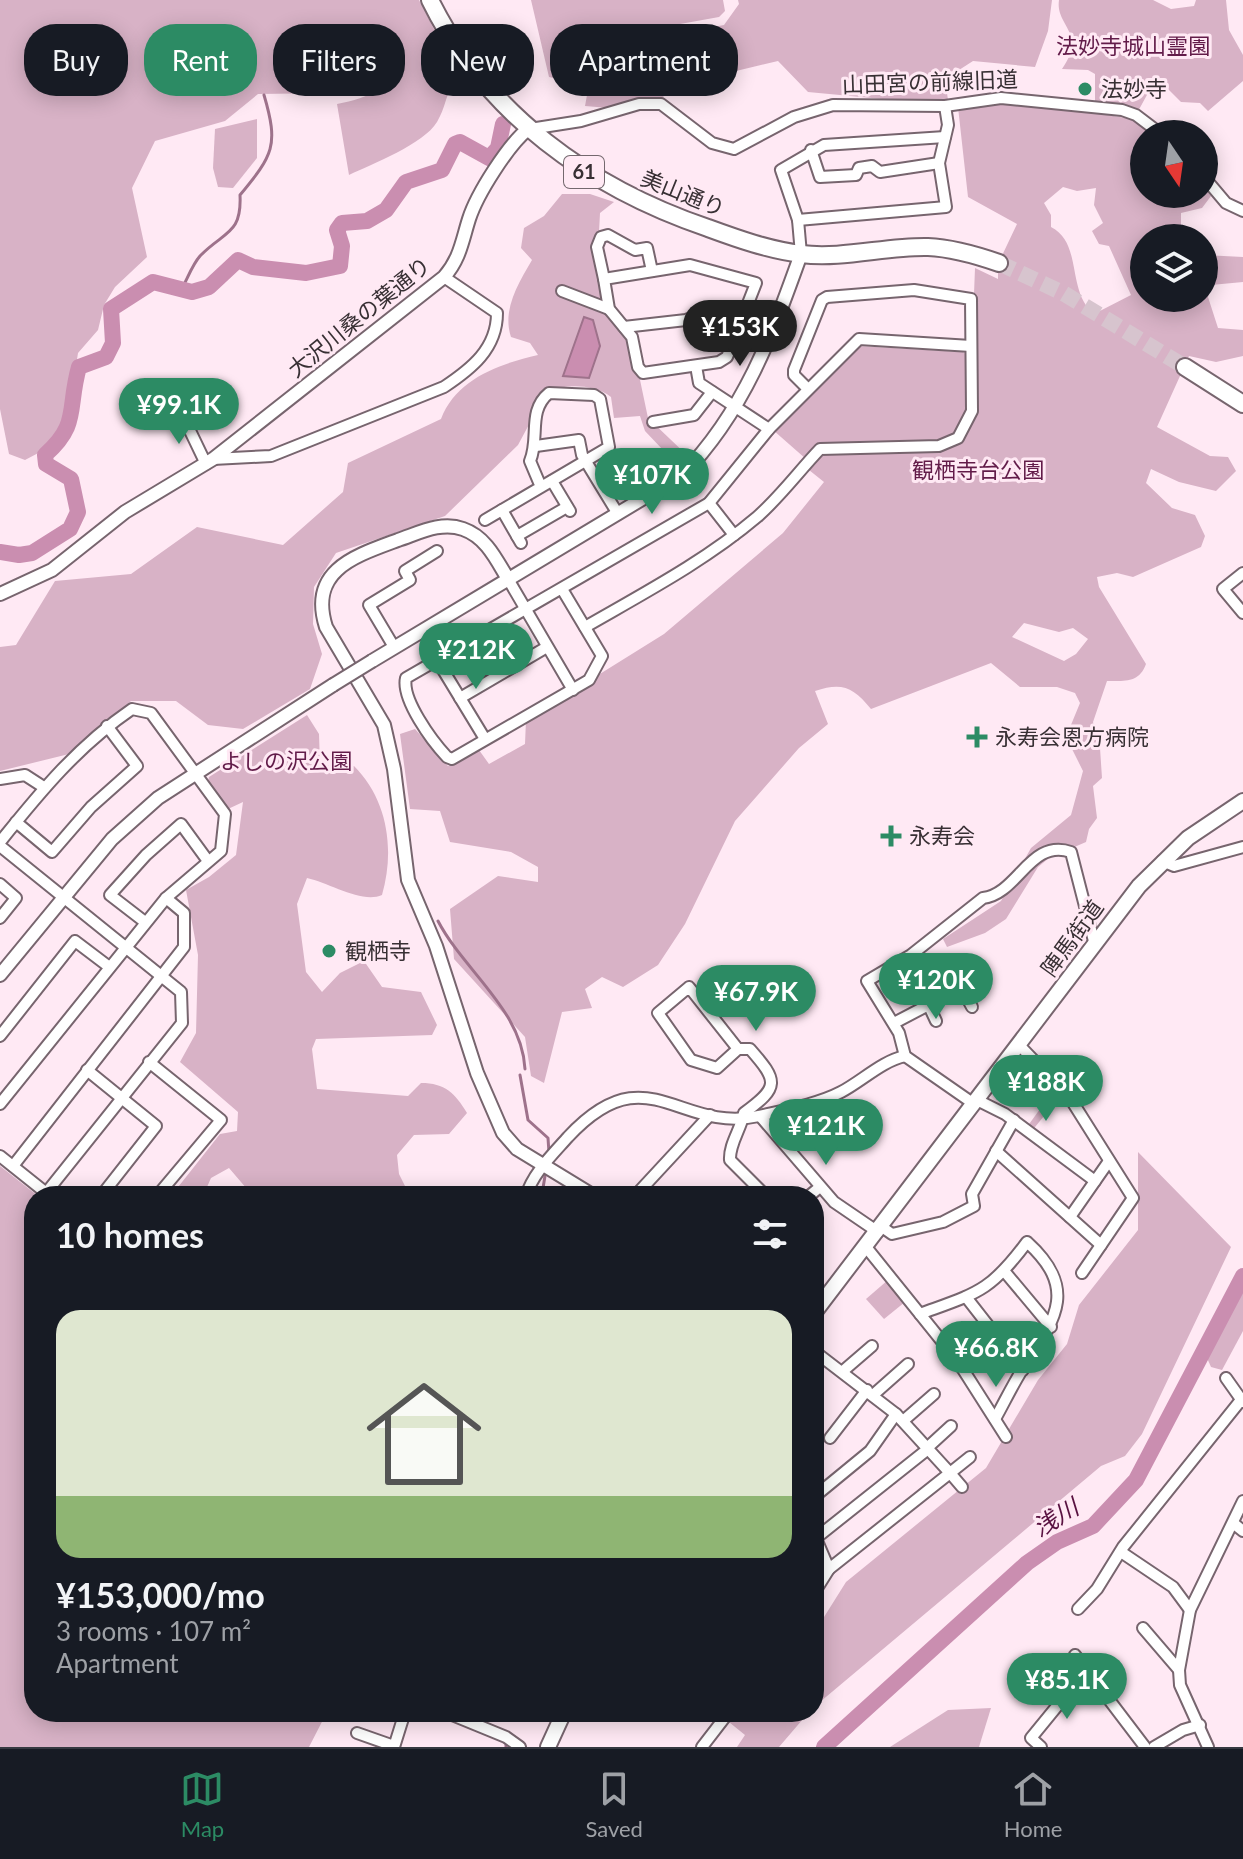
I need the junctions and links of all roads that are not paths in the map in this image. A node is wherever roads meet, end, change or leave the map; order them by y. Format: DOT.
graph roads {
  1 [pos="430,0"];
  2 [pos="945,106"];
  3 [pos="1142,120"];
  4 [pos="528,129"];
  5 [pos="945,137"];
  6 [pos="811,150"];
  7 [pos="939,163"];
  8 [pos="1218,194"];
  9 [pos="1243,211"];
  10 [pos="798,220"];
  11 [pos="801,254"];
  12 [pos="999,263"];
  13 [pos="652,271"];
  14 [pos="444,277"];
  15 [pos="604,279"];
  16 [pos="562,291"];
  17 [pos="609,309"];
  18 [pos="742,321"];
  19 [pos="624,327"];
  20 [pos="971,346"];
  21 [pos="696,366"];
  22 [pos="1185,367"];
  23 [pos="808,389"];
  24 [pos="712,392"];
  25 [pos="1243,404"];
  26 [pos="737,408"];
  27 [pos="182,414"];
  28 [pos="653,422"];
  29 [pos="769,429"];
  30 [pos="536,446"];
  31 [pos="652,455"];
  32 [pos="586,460"];
  33 [pos="210,461"];
  34 [pos="552,481"];
  35 [pos="602,486"];
  36 [pos="541,487"];
  37 [pos="709,503"];
  38 [pos="502,510"];
  39 [pos="618,514"];
  40 [pos="485,520"];
  41 [pos="734,535"];
  42 [pos="437,551"];
  43 [pos="1243,573"];
  44 [pos="508,579"];
  45 [pos="562,589"];
  46 [pos="0,594"];
  47 [pos="524,610"];
  48 [pos="1243,613"];
  49 [pos="585,627"];
  50 [pos="394,647"];
  51 [pos="547,647"];
  52 [pos="437,660"];
  53 [pos="573,690"];
  54 [pos="460,698"];
  55 [pos="107,726"];
  56 [pos="485,739"];
  57 [pos="195,772"];
  58 [pos="0,779"];
  59 [pos="42,786"];
  60 [pos="1243,801"];
  61 [pos="16,822"];
  62 [pos="0,844"];
  63 [pos="1243,847"];
  64 [pos="208,861"];
  65 [pos="1162,861"];
  66 [pos="0,884"];
  67 [pos="62,897"];
  68 [pos="166,898"];
  69 [pos="0,918"];
  70 [pos="145,922"];
  71 [pos="125,945"];
  72 [pos="1095,945"];
  73 [pos="108,966"];
  74 [pos="954,974"];
  75 [pos="0,975"];
  76 [pos="161,975"];
  77 [pos="961,988"];
  78 [pos="929,1006"];
  79 [pos="972,1007"];
  80 [pos="936,1021"];
  81 [pos="894,1023"];
  82 [pos="0,1036"];
  83 [pos="1019,1045"];
  84 [pos="738,1049"];
  85 [pos="905,1056"];
  86 [pos="149,1062"];
  87 [pos="87,1070"];
  88 [pos="122,1098"];
  89 [pos="975,1102"];
  90 [pos="0,1104"];
  91 [pos="710,1115"];
  92 [pos="760,1116"];
  93 [pos="743,1119"];
  94 [pos="1014,1120"];
  95 [pos="996,1151"];
  96 [pos="0,1156"];
  97 [pos="1109,1161"];
  98 [pos="543,1165"];
  99 [pos="13,1166"];
  100 [pos="1095,1181"];
  101 [pos="37,1186"];
  102 [pos="55,1186"];
  103 [pos="109,1186"];
  104 [pos="165,1186"];
  105 [pos="531,1186"];
  106 [pos="578,1186"];
  107 [pos="644,1186"];
  108 [pos="756,1186"];
  109 [pos="819,1186"];
  110 [pos="824,1191"];
  111 [pos="1070,1217"];
  112 [pos="880,1230"];
  113 [pos="1101,1245"];
  114 [pos="866,1247"];
  115 [pos="1005,1272"];
  116 [pos="1082,1273"];
  117 [pos="966,1297"];
  118 [pos="824,1300"];
  119 [pos="920,1314"];
  120 [pos="1051,1327"];
  121 [pos="872,1346"];
  122 [pos="824,1358"];
  123 [pos="908,1364"];
  124 [pos="1023,1370"];
  125 [pos="843,1371"];
  126 [pos="1226,1378"];
  127 [pos="870,1392"];
  128 [pos="934,1394"];
  129 [pos="1242,1401"];
  130 [pos="899,1418"];
  131 [pos="995,1419"];
  132 [pos="951,1426"];
  133 [pos="1006,1437"];
  134 [pos="830,1438"];
  135 [pos="928,1449"];
  136 [pos="970,1457"];
  137 [pos="950,1473"];
  138 [pos="962,1487"];
  139 [pos="824,1489"];
  140 [pos="1243,1501"];
  141 [pos="1233,1523"];
  142 [pos="824,1529"];
  143 [pos="1243,1531"];
  144 [pos="1121,1552"];
  145 [pos="824,1557"];
  146 [pos="829,1569"];
  147 [pos="824,1577"];
  148 [pos="1078,1609"];
  149 [pos="1190,1610"];
  150 [pos="1143,1628"];
  151 [pos="1075,1655"];
  152 [pos="1179,1670"];
  153 [pos="1076,1683"];
  154 [pos="402,1722"];
  155 [pos="469,1722"];
  156 [pos="559,1722"];
  157 [pos="721,1722"];
  158 [pos="1200,1725"];
  159 [pos="357,1733"];
  160 [pos="394,1746"];
  161 [pos="520,1747"];
  162 [pos="548,1747"];
  163 [pos="702,1747"];
  164 [pos="1041,1747"];
  165 [pos="1145,1747"];
  166 [pos="1154,1747"];
  167 [pos="1208,1747"];
  1 -- 4 [label="main road, 美山通り / 61"];
  2 -- 3 [label="street, 山田宮の前線旧道"];
  2 -- 4 [label="street, 山田宮の前線旧道"];
  2 -- 5 [label="street"];
  4 -- 11 [label="main road, 美山通り / 61"];
  4 -- 14 [label="street, 大沢川桑の葉通り"];
  5 -- 6 [label="street"];
  5 -- 7 [label="street"];
  6 -- 7 [label="street"];
  6 -- 10 [label="street"];
  7 -- 10 [label="street"];
  8 -- 9 [label="street"];
  10 -- 11 [label="street"];
  11 -- 12 [label="main road, 美山通り / 61"];
  11 -- 26 [label="street"];
  13 -- 15 [label="street"];
  13 -- 15 [label="street"];
  13 -- 18 [label="street"];
  14 -- 33 [label="street, 大沢川桑の葉通り"];
  14 -- 33 [label="street"];
  15 -- 17 [label="street"];
  16 -- 17 [label="street"];
  17 -- 19 [label="street"];
  18 -- 19 [label="street"];
  18 -- 21 [label="street"];
  19 -- 21 [label="street"];
  20 -- 23 [label="street"];
  20 -- 23 [label="street"];
  20 -- 41 [label="street"];
  21 -- 24 [label="street"];
  22 -- 25 [label="main road"];
  23 -- 29 [label="street"];
  24 -- 26 [label="street"];
  24 -- 28 [label="street"];
  26 -- 29 [label="street"];
  26 -- 39 [label="street"];
  27 -- 33 [label="street"];
  29 -- 37 [label="street"];
  30 -- 32 [label="street"];
  30 -- 32 [label="street"];
  30 -- 36 [label="street"];
  31 -- 35 [label="street"];
  32 -- 34 [label="street"];
  32 -- 35 [label="street"];
  33 -- 46 [label="street, 大沢川桑の葉通り"];
  34 -- 36 [label="street"];
  34 -- 38 [label="street"];
  35 -- 39 [label="street"];
  36 -- 38 [label="street"];
  37 -- 41 [label="street"];
  37 -- 45 [label="street"];
  38 -- 40 [label="street"];
  39 -- 44 [label="street"];
  41 -- 49 [label="street"];
  42 -- 50 [label="street"];
  43 -- 48 [label="street"];
  44 -- 47 [label="street"];
  44 -- 50 [label="street"];
  44 -- 98 [label="street"];
  45 -- 47 [label="street"];
  45 -- 49 [label="street"];
  47 -- 51 [label="street"];
  47 -- 52 [label="street"];
  49 -- 53 [label="street"];
  50 -- 57 [label="street, bridge"];
  51 -- 53 [label="street"];
  51 -- 54 [label="street"];
  52 -- 54 [label="street"];
  52 -- 56 [label="street"];
  53 -- 56 [label="street"];
  54 -- 56 [label="street"];
  55 -- 57 [label="street"];
  55 -- 59 [label="street"];
  55 -- 61 [label="street"];
  57 -- 64 [label="street"];
  57 -- 67 [label="street"];
  58 -- 59 [label="street"];
  59 -- 61 [label="street"];
  60 -- 65 [label="main road, 陣馬街道"];
  61 -- 62 [label="street"];
  62 -- 67 [label="street"];
  63 -- 65 [label="street"];
  64 -- 68 [label="street"];
  64 -- 70 [label="street"];
  65 -- 72 [label="main road, 陣馬街道"];
  66 -- 69 [label="street"];
  67 -- 71 [label="street"];
  67 -- 75 [label="street"];
  68 -- 70 [label="street"];
  68 -- 76 [label="street"];
  70 -- 71 [label="street"];
  71 -- 73 [label="street"];
  71 -- 76 [label="street"];
  72 -- 81 [label="street"];
  72 -- 83 [label="main road, 陣馬街道"];
  73 -- 82 [label="street"];
  73 -- 90 [label="street"];
  74 -- 77 [label="street"];
  76 -- 86 [label="street"];
  76 -- 87 [label="street"];
  77 -- 78 [label="street"];
  77 -- 79 [label="street"];
  78 -- 80 [label="street"];
  78 -- 81 [label="street"];
  81 -- 85 [label="street"];
  83 -- 89 [label="main road, 陣馬街道"];
  83 -- 97 [label="street"];
  84 -- 84 [label="street"];
  84 -- 93 [label="street"];
  85 -- 89 [label="street"];
  85 -- 92 [label="street"];
  86 -- 88 [label="street"];
  86 -- 104 [label="street"];
  87 -- 88 [label="street"];
  87 -- 99 [label="street"];
  88 -- 102 [label="street"];
  88 -- 103 [label="street"];
  89 -- 94 [label="street"];
  89 -- 112 [label="main road, 陣馬街道"];
  91 -- 93 [label="street"];
  91 -- 98 [label="street"];
  91 -- 107 [label="street"];
  92 -- 93 [label="street"];
  92 -- 109 [label="street"];
  93 -- 108 [label="street"];
  94 -- 95 [label="street"];
  94 -- 100 [label="street"];
  95 -- 111 [label="street"];
  95 -- 112 [label="street"];
  96 -- 99 [label="street"];
  97 -- 100 [label="street"];
  97 -- 113 [label="street"];
  98 -- 105 [label="street"];
  98 -- 106 [label="street"];
  99 -- 101 [label="street"];
  100 -- 111 [label="street"];
  110 -- 112 [label="street"];
  111 -- 113 [label="street"];
  112 -- 114 [label="main road, 陣馬街道"];
  113 -- 116 [label="street"];
  114 -- 118 [label="main road, 陣馬街道"];
  114 -- 119 [label="street"];
  115 -- 117 [label="street"];
  115 -- 120 [label="street"];
  115 -- 120 [label="street"];
  117 -- 119 [label="street"];
  117 -- 124 [label="street"];
  119 -- 131 [label="street"];
  120 -- 124 [label="street"];
  121 -- 125 [label="street"];
  122 -- 125 [label="street"];
  123 -- 127 [label="street"];
  124 -- 131 [label="street"];
  125 -- 127 [label="street"];
  126 -- 129 [label="street"];
  127 -- 130 [label="street"];
  127 -- 134 [label="street"];
  128 -- 130 [label="street"];
  129 -- 144 [label="street"];
  130 -- 135 [label="street"];
  130 -- 139 [label="street"];
  131 -- 133 [label="street"];
  132 -- 135 [label="street"];
  135 -- 137 [label="street"];
  135 -- 142 [label="street"];
  136 -- 137 [label="street"];
  137 -- 138 [label="street"];
  137 -- 146 [label="street"];
  140 -- 141 [label="street"];
  141 -- 143 [label="street"];
  141 -- 149 [label="street"];
  144 -- 148 [label="street"];
  144 -- 149 [label="street"];
  145 -- 146 [label="street"];
  146 -- 147 [label="street"];
  149 -- 152 [label="street"];
  150 -- 152 [label="street"];
  151 -- 165 [label="street"];
  152 -- 158 [label="street"];
  153 -- 164 [label="street"];
  154 -- 160 [label="street"];
  155 -- 161 [label="street"];
  156 -- 162 [label="main road"];
  157 -- 163 [label="street"];
  158 -- 166 [label="street"];
  158 -- 167 [label="street"];
  159 -- 160 [label="street"];
}
